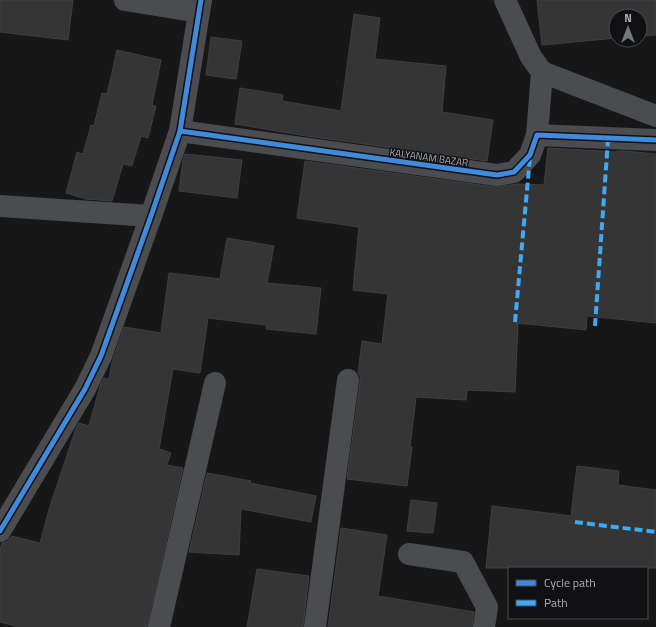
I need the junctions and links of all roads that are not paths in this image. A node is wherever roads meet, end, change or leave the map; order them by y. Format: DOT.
graph roads {
  1 [pos="125,0"];
  2 [pos="505,0"];
  3 [pos="200,6"];
  4 [pos="542,72"];
  5 [pos="656,116"];
  6 [pos="180,131"];
  7 [pos="538,135"];
  8 [pos="656,140"];
  9 [pos="0,206"];
  10 [pos="152,216"];
  11 [pos="348,380"];
  12 [pos="215,383"];
  13 [pos="0,531"];
  14 [pos="409,554"];
  15 [pos="159,627"];
  16 [pos="315,627"];
  17 [pos="484,627"];
  1 -- 3 [label="street"];
  2 -- 4 [label="street"];
  3 -- 6 [label="street"];
  4 -- 5 [label="street"];
  4 -- 7 [label="street, KALYANAM BAZAR"];
  6 -- 7 [label="street, KALYANAM BAZAR"];
  6 -- 10 [label="street"];
  7 -- 8 [label="street"];
  9 -- 10 [label="street"];
  10 -- 13 [label="street"];
  11 -- 16 [label="street"];
  12 -- 15 [label="street"];
  14 -- 17 [label="street"];
}
